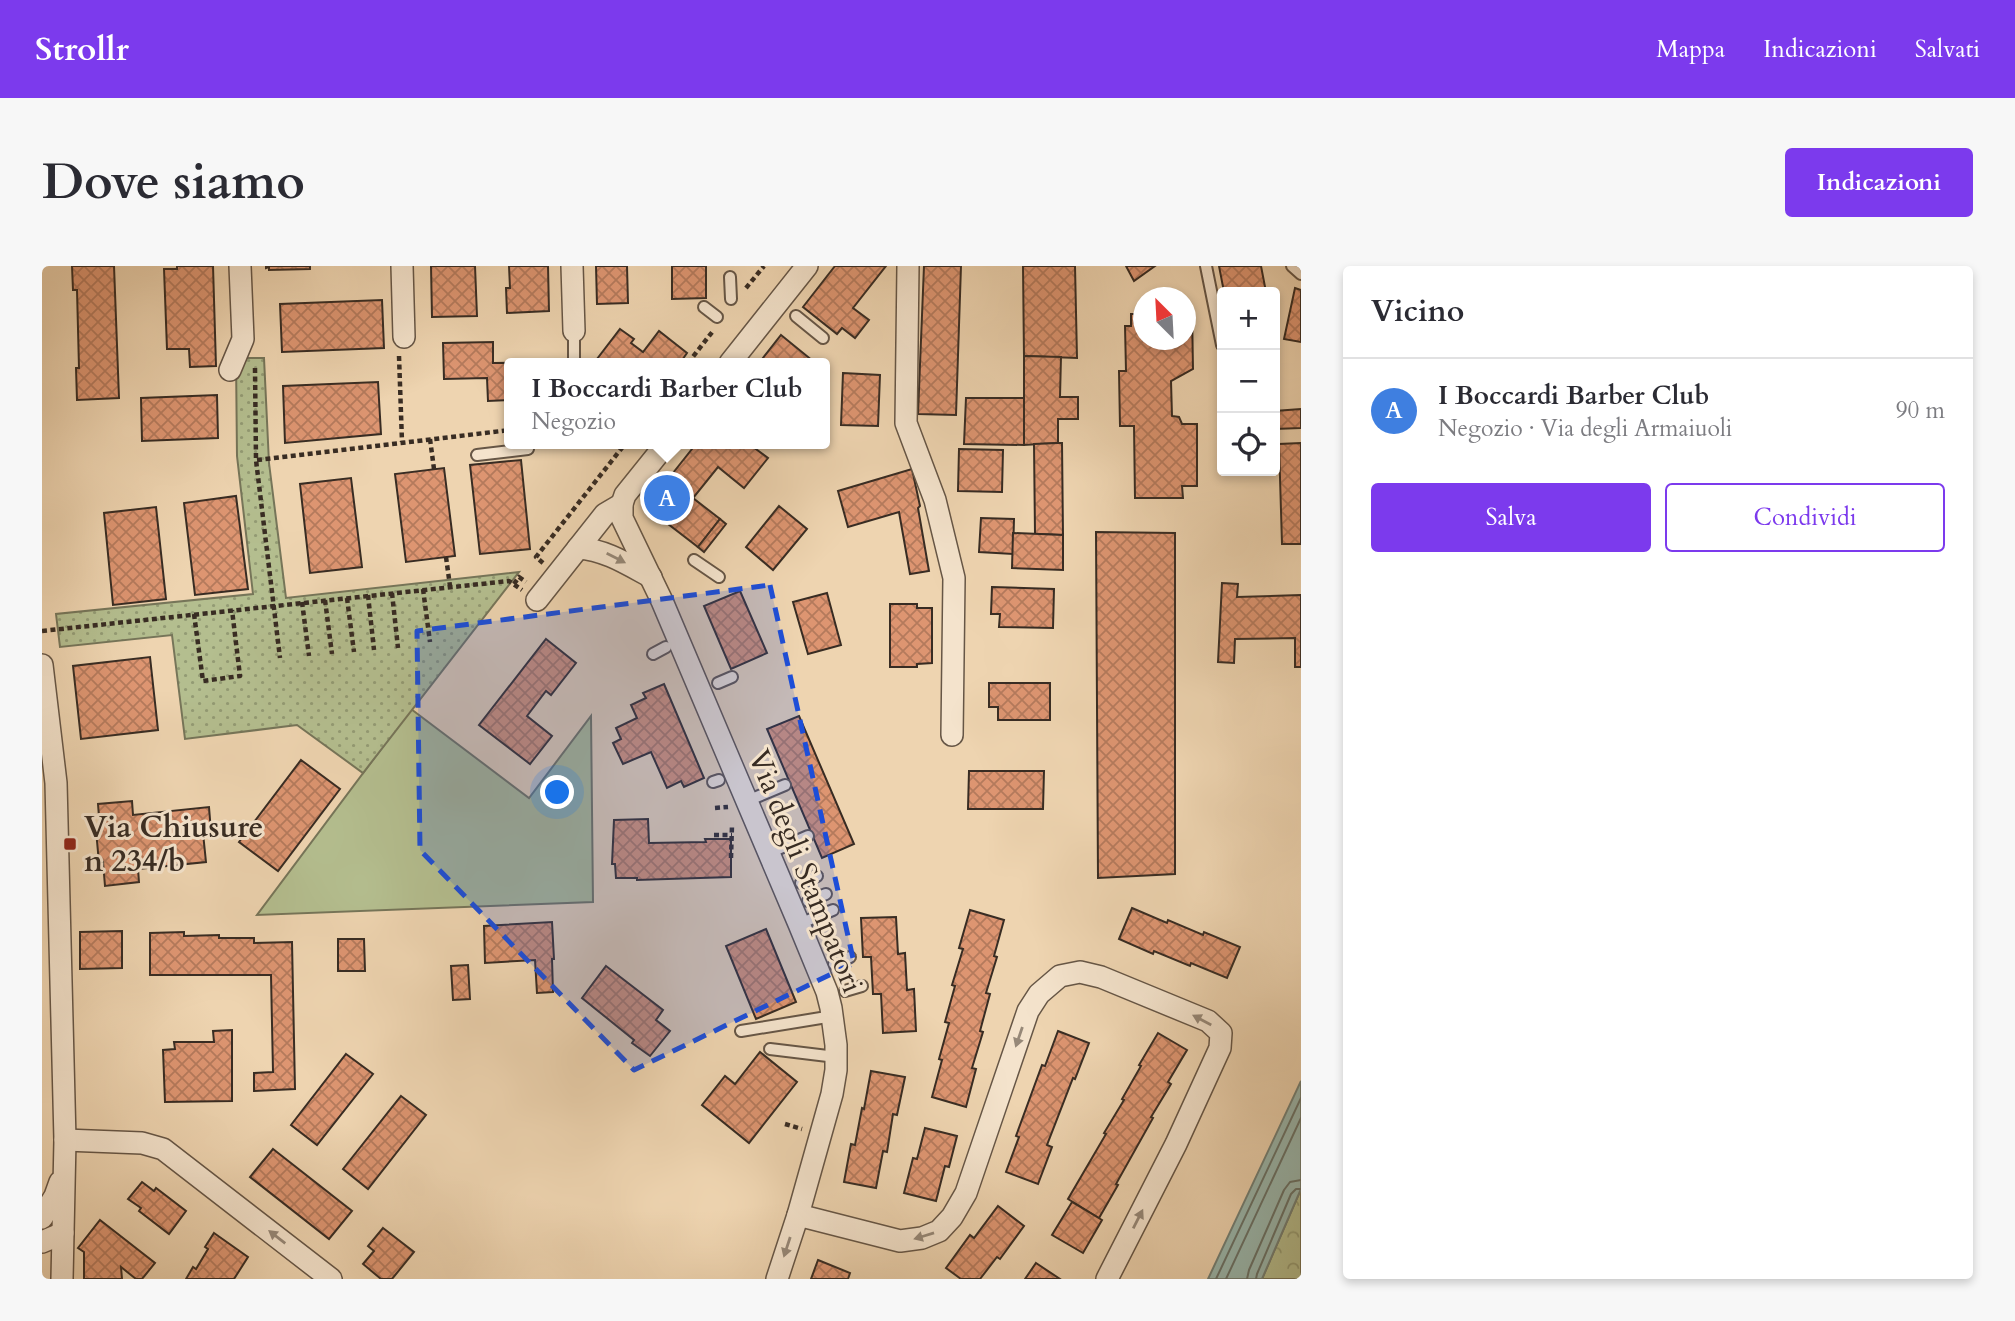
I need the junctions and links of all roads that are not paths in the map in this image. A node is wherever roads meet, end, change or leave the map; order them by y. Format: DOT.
graph roads {
  1 [pos="240,266"];
  2 [pos="402,266"];
  3 [pos="572,266"];
  4 [pos="807,266"];
  5 [pos="908,266"];
  6 [pos="1206,266"];
  7 [pos="1292,266"];
  8 [pos="1301,274"];
  9 [pos="730,277"];
  10 [pos="731,299"];
  11 [pos="704,307"];
  12 [pos="796,316"];
  13 [pos="717,317"];
  14 [pos="1217,320"];
  15 [pos="574,331"];
  16 [pos="404,337"];
  17 [pos="823,338"];
  18 [pos="574,358"];
  19 [pos="734,358"];
  20 [pos="230,369"];
  21 [pos="528,449"];
  22 [pos="662,449"];
  23 [pos="477,455"];
  24 [pos="622,505"];
  25 [pos="578,548"];
  26 [pos="694,560"];
  27 [pos="719,576"];
  28 [pos="651,577"];
  29 [pos="534,593"];
  30 [pos="666,647"];
  31 [pos="653,654"];
  32 [pos="42,665"];
  33 [pos="732,677"];
  34 [pos="718,683"];
  35 [pos="952,735"];
  36 [pos="785,785"];
  37 [pos="738,804"];
  38 [pos="808,836"];
  39 [pos="769,853"];
  40 [pos="817,876"];
  41 [pos="801,883"];
  42 [pos="826,894"];
  43 [pos="808,901"];
  44 [pos="833,910"];
  45 [pos="799,925"];
  46 [pos="850,957"];
  47 [pos="834,964"];
  48 [pos="862,986"];
  49 [pos="845,991"];
  50 [pos="833,1016"];
  51 [pos="741,1031"];
  52 [pos="770,1049"];
  53 [pos="836,1057"];
  54 [pos="65,1140"];
  55 [pos="65,1170"];
  56 [pos="798,1215"];
  57 [pos="42,1218"];
  58 [pos="63,1234"];
  59 [pos="42,1242"];
  60 [pos="62,1279"];
  61 [pos="331,1279"];
  62 [pos="777,1279"];
  63 [pos="1107,1279"];
  1 -- 20 [label="street"];
  2 -- 16 [label="street"];
  3 -- 15 [label="street"];
  4 -- 19 [label="street"];
  5 -- 35 [label="street"];
  6 -- 14 [label="lane"];
  7 -- 8 [label="lane"];
  9 -- 10 [label="lane"];
  11 -- 13 [label="lane"];
  12 -- 17 [label="lane"];
  15 -- 18 [label="lane"];
  21 -- 23 [label="lane"];
  22 -- 24 [label="street"];
  24 -- 25 [label="street"];
  24 -- 28 [label="street, Via degli Stampatori"];
  25 -- 28 [label="street, one-way"];
  25 -- 29 [label="street"];
  26 -- 27 [label="lane"];
  28 -- 37 [label="street, Via degli Stampatori"];
  30 -- 31 [label="lane"];
  32 -- 54 [label="street"];
  33 -- 34 [label="lane"];
  36 -- 37 [label="lane"];
  37 -- 39 [label="street, Via degli Stampatori"];
  38 -- 39 [label="lane"];
  39 -- 45 [label="street, Via degli Stampatori"];
  40 -- 41 [label="lane"];
  42 -- 43 [label="lane"];
  44 -- 45 [label="lane"];
  45 -- 50 [label="street, Via degli Stampatori"];
  46 -- 47 [label="lane"];
  48 -- 49 [label="lane"];
  50 -- 51 [label="lane"];
  50 -- 53 [label="street, Via degli Stampatori"];
  52 -- 53 [label="lane"];
  53 -- 56 [label="street, Via degli Stampatori"];
  54 -- 55 [label="street"];
  61 -- 54 [label="street, one-way"];
  55 -- 57 [label="street"];
  55 -- 58 [label="street"];
  56 -- 62 [label="street, Via degli Stampatori, one-way"];
  63 -- 56 [label="street, one-way"];
  58 -- 59 [label="street"];
  58 -- 60 [label="street"];
}
